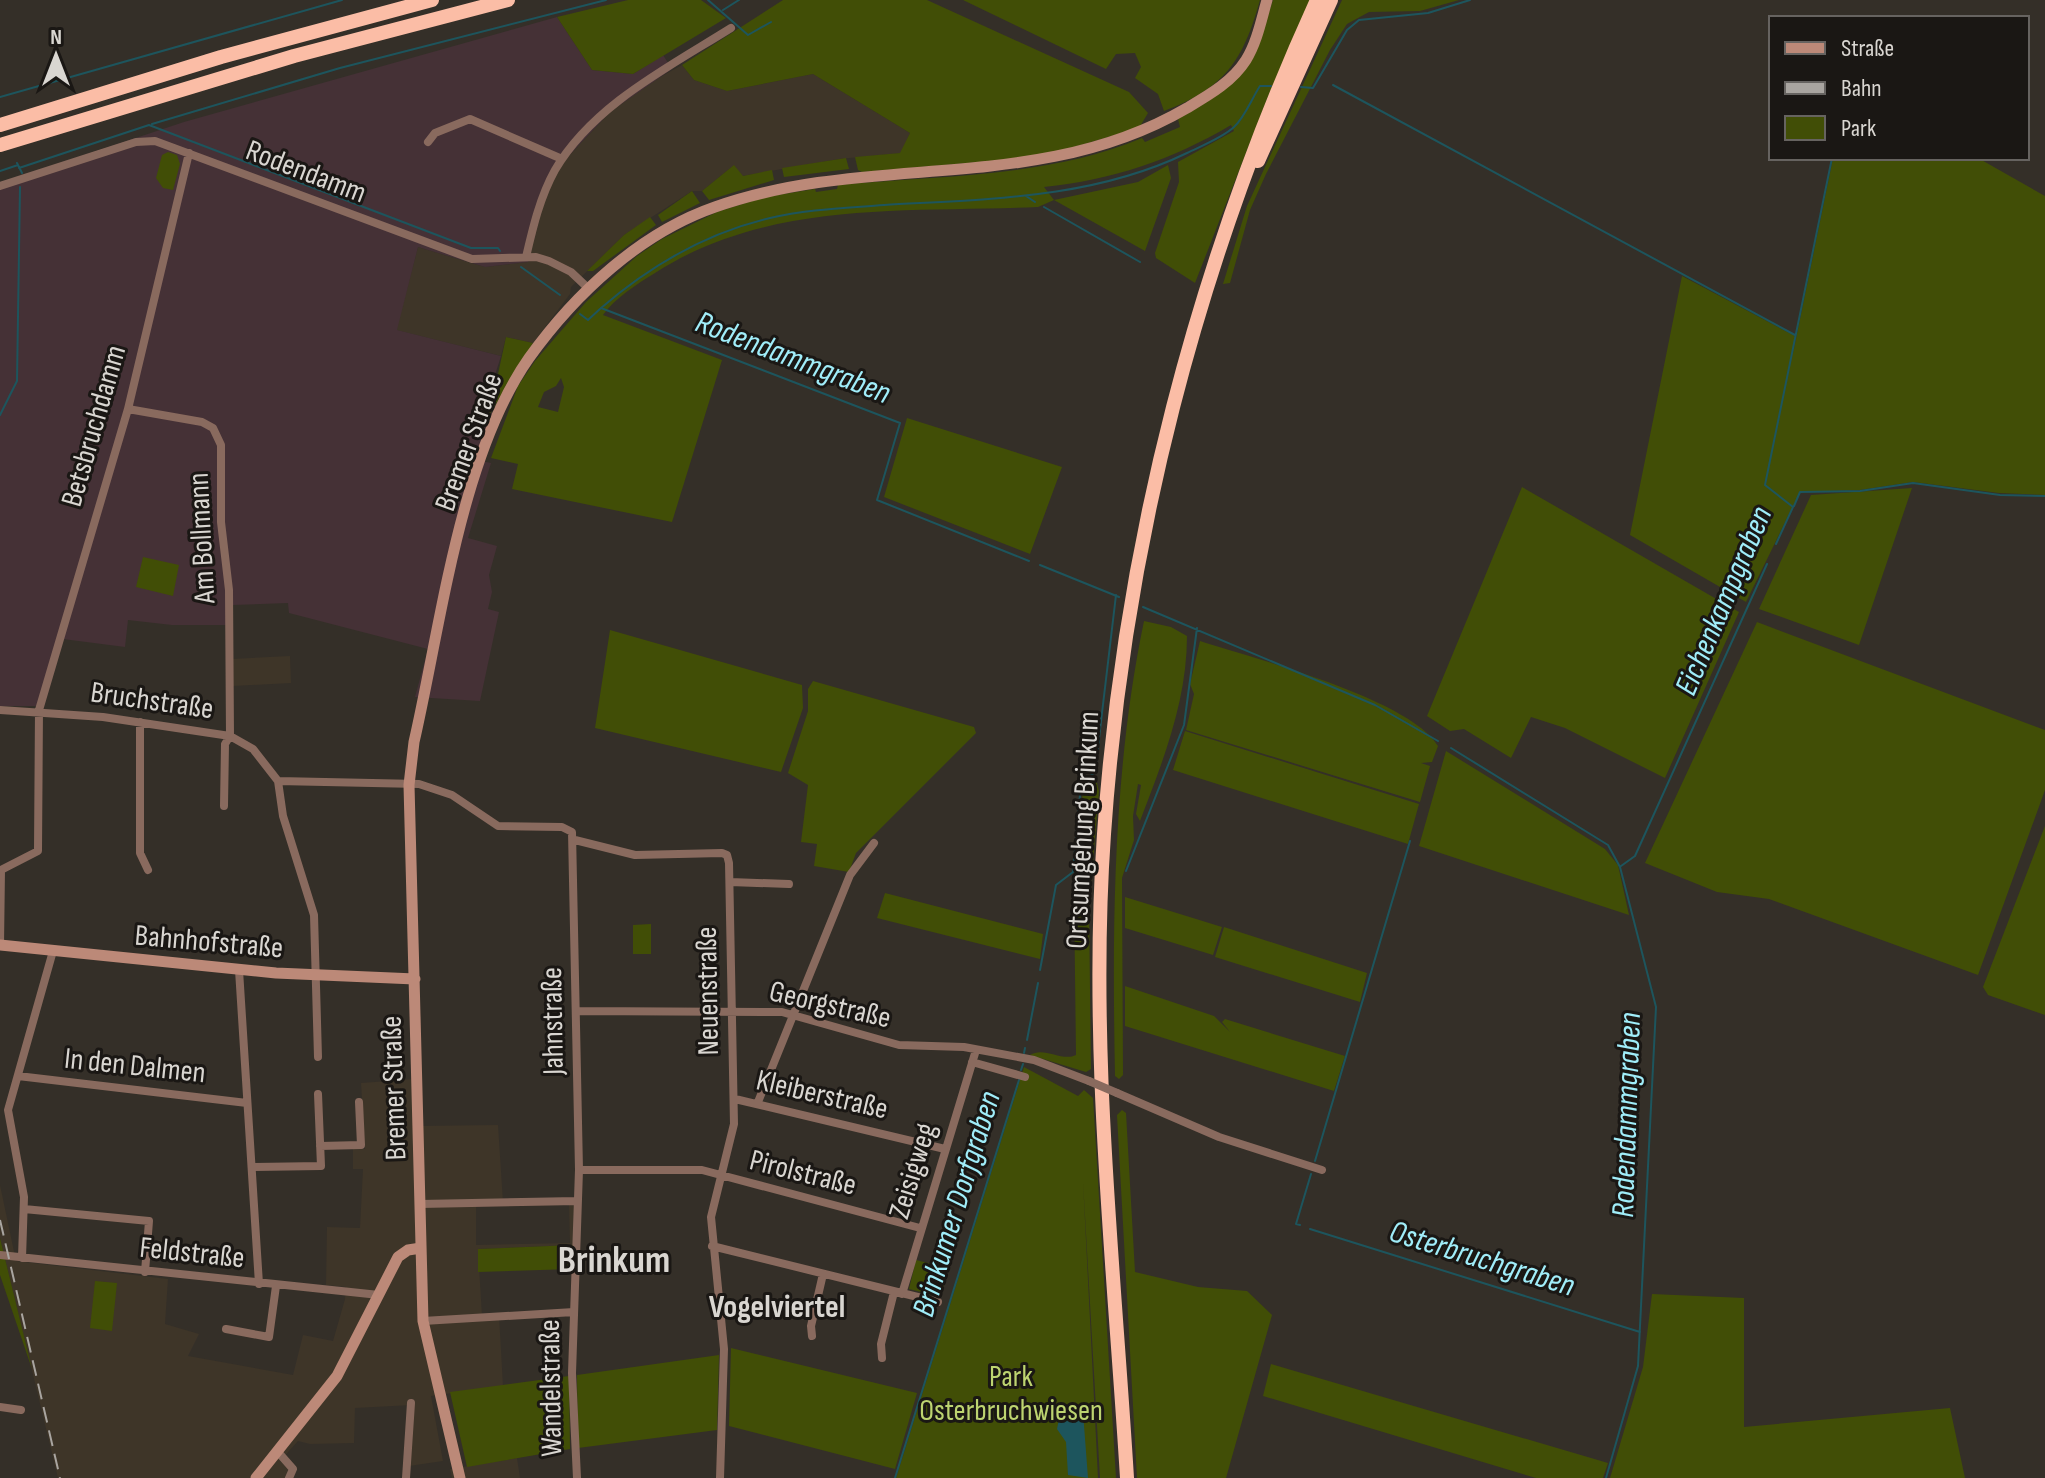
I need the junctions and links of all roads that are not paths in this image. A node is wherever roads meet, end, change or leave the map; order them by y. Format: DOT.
graph roads {
  1 [pos="432,0"];
  2 [pos="508,0"];
  3 [pos="1267,0"];
  4 [pos="1328,1"];
  5 [pos="731,28"];
  6 [pos="4,124"];
  7 [pos="428,142"];
  8 [pos="6,143"];
  9 [pos="189,153"];
  10 [pos="562,159"];
  11 [pos="0,186"];
  12 [pos="526,257"];
  13 [pos="589,289"];
  14 [pos="128,409"];
  15 [pos="0,710"];
  16 [pos="39,710"];
  17 [pos="140,722"];
  18 [pos="230,736"];
  19 [pos="278,781"];
  20 [pos="409,785"];
  21 [pos="224,806"];
  22 [pos="575,840"];
  23 [pos="874,843"];
  24 [pos="1,870"];
  25 [pos="148,870"];
  26 [pos="730,882"];
  27 [pos="789,884"];
  28 [pos="0,945"];
  29 [pos="53,951"];
  30 [pos="239,970"];
  31 [pos="314,976"];
  32 [pos="415,979"];
  33 [pos="577,1011"];
  34 [pos="732,1011"];
  35 [pos="791,1016"];
  36 [pos="976,1050"];
  37 [pos="318,1057"];
  38 [pos="972,1062"];
  39 [pos="18,1076"];
  40 [pos="1025,1077"];
  41 [pos="318,1094"];
  42 [pos="735,1099"];
  43 [pos="359,1102"];
  44 [pos="758,1102"];
  45 [pos="247,1103"];
  46 [pos="320,1146"];
  47 [pos="945,1149"];
  48 [pos="252,1167"];
  49 [pos="579,1170"];
  50 [pos="1322,1170"];
  51 [pos="722,1175"];
  52 [pos="577,1201"];
  53 [pos="420,1204"];
  54 [pos="24,1209"];
  55 [pos="920,1228"];
  56 [pos="712,1246"];
  57 [pos="421,1254"];
  58 [pos="0,1255"];
  59 [pos="22,1258"];
  60 [pos="145,1272"];
  61 [pos="823,1274"];
  62 [pos="259,1284"];
  63 [pos="276,1286"];
  64 [pos="898,1293"];
  65 [pos="379,1295"];
  66 [pos="938,1302"];
  67 [pos="574,1312"];
  68 [pos="423,1321"];
  69 [pos="226,1329"];
  70 [pos="812,1336"];
  71 [pos="882,1358"];
  72 [pos="411,1403"];
  73 [pos="0,1407"];
  74 [pos="21,1410"];
  75 [pos="278,1452"];
  76 [pos="717,1477"];
  77 [pos="256,1478"];
  78 [pos="289,1478"];
  79 [pos="406,1478"];
  80 [pos="457,1478"];
  81 [pos="577,1478"];
  82 [pos="1127,1478"];
  1 -- 6 [label="highway"];
  2 -- 8 [label="highway"];
  3 -- 13 [label="street, Bremer Straße"];
  4 -- 82 [label="highway, Ortsumgehung Brinkum"];
  5 -- 10 [label="street"];
  7 -- 10 [label="street"];
  9 -- 11 [label="street, Rodendamm"];
  9 -- 12 [label="street, Rodendamm"];
  9 -- 14 [label="street, Betsbruchdamm"];
  10 -- 12 [label="street"];
  12 -- 13 [label="street, Rodendamm"];
  13 -- 20 [label="street, Bremer Straße"];
  14 -- 16 [label="street, Betsbruchdamm"];
  14 -- 18 [label="street, Am Bollmann"];
  15 -- 16 [label="street, Bruchstraße"];
  16 -- 17 [label="street, Bruchstraße"];
  16 -- 24 [label="street, Betsbruchdamm"];
  17 -- 18 [label="street, Bruchstraße"];
  17 -- 25 [label="street"];
  18 -- 19 [label="street, Bruchstraße"];
  18 -- 21 [label="street, Am Bollmann"];
  19 -- 20 [label="street"];
  19 -- 31 [label="street"];
  20 -- 22 [label="street"];
  20 -- 32 [label="street, Bremer Straße"];
  22 -- 26 [label="street, Neuenstraße"];
  22 -- 33 [label="street, Jahnstraße"];
  23 -- 35 [label="street"];
  24 -- 28 [label="street"];
  26 -- 27 [label="street, Neuenstraße"];
  26 -- 34 [label="street, Neuenstraße"];
  28 -- 29 [label="street, Bahnhofstraße"];
  29 -- 30 [label="street, Bahnhofstraße"];
  29 -- 39 [label="street"];
  30 -- 31 [label="street, Bahnhofstraße"];
  30 -- 45 [label="street"];
  31 -- 32 [label="street, Bahnhofstraße"];
  31 -- 37 [label="street"];
  32 -- 53 [label="street, Bremer Straße"];
  33 -- 34 [label="street, Georgstraße"];
  33 -- 49 [label="street, Jahnstraße"];
  34 -- 35 [label="street, Georgstraße"];
  34 -- 42 [label="street, Neuenstraße"];
  35 -- 36 [label="street, Georgstraße"];
  35 -- 44 [label="street"];
  36 -- 38 [label="street"];
  36 -- 50 [label="street, Georgstraße, bridge"];
  38 -- 40 [label="street"];
  38 -- 47 [label="street, Zeisigweg"];
  39 -- 45 [label="street, In den Dalmen"];
  39 -- 54 [label="street"];
  41 -- 46 [label="street"];
  42 -- 44 [label="street, Kleiberstraße"];
  42 -- 51 [label="street, Neuenstraße"];
  43 -- 46 [label="street"];
  44 -- 47 [label="street, Kleiberstraße"];
  45 -- 48 [label="street"];
  46 -- 48 [label="street"];
  47 -- 55 [label="street, Zeisigweg"];
  48 -- 62 [label="street"];
  49 -- 51 [label="street, Pirolstraße"];
  49 -- 52 [label="street, Jahnstraße"];
  51 -- 55 [label="street, Pirolstraße"];
  51 -- 56 [label="street, Neuenstraße"];
  52 -- 53 [label="street"];
  52 -- 67 [label="street, Wandelstraße"];
  53 -- 57 [label="street, Bremer Straße"];
  54 -- 59 [label="street"];
  54 -- 60 [label="street"];
  55 -- 64 [label="street, Zeisigweg"];
  56 -- 61 [label="street"];
  56 -- 76 [label="street, Neuenstraße"];
  57 -- 65 [label="street"];
  57 -- 68 [label="street, Bremer Straße"];
  58 -- 59 [label="street, Feldstraße"];
  59 -- 60 [label="street, Feldstraße"];
  60 -- 62 [label="street, Feldstraße"];
  61 -- 64 [label="street"];
  61 -- 70 [label="street"];
  62 -- 63 [label="street, Feldstraße"];
  63 -- 65 [label="street, Feldstraße"];
  63 -- 69 [label="street"];
  64 -- 66 [label="street"];
  64 -- 71 [label="street, Zeisigweg"];
  65 -- 75 [label="street"];
  67 -- 68 [label="street"];
  67 -- 81 [label="street, Wandelstraße"];
  68 -- 80 [label="street, Bremer Straße"];
  72 -- 79 [label="street"];
  73 -- 74 [label="street"];
  75 -- 77 [label="street"];
  75 -- 78 [label="street"];
}
